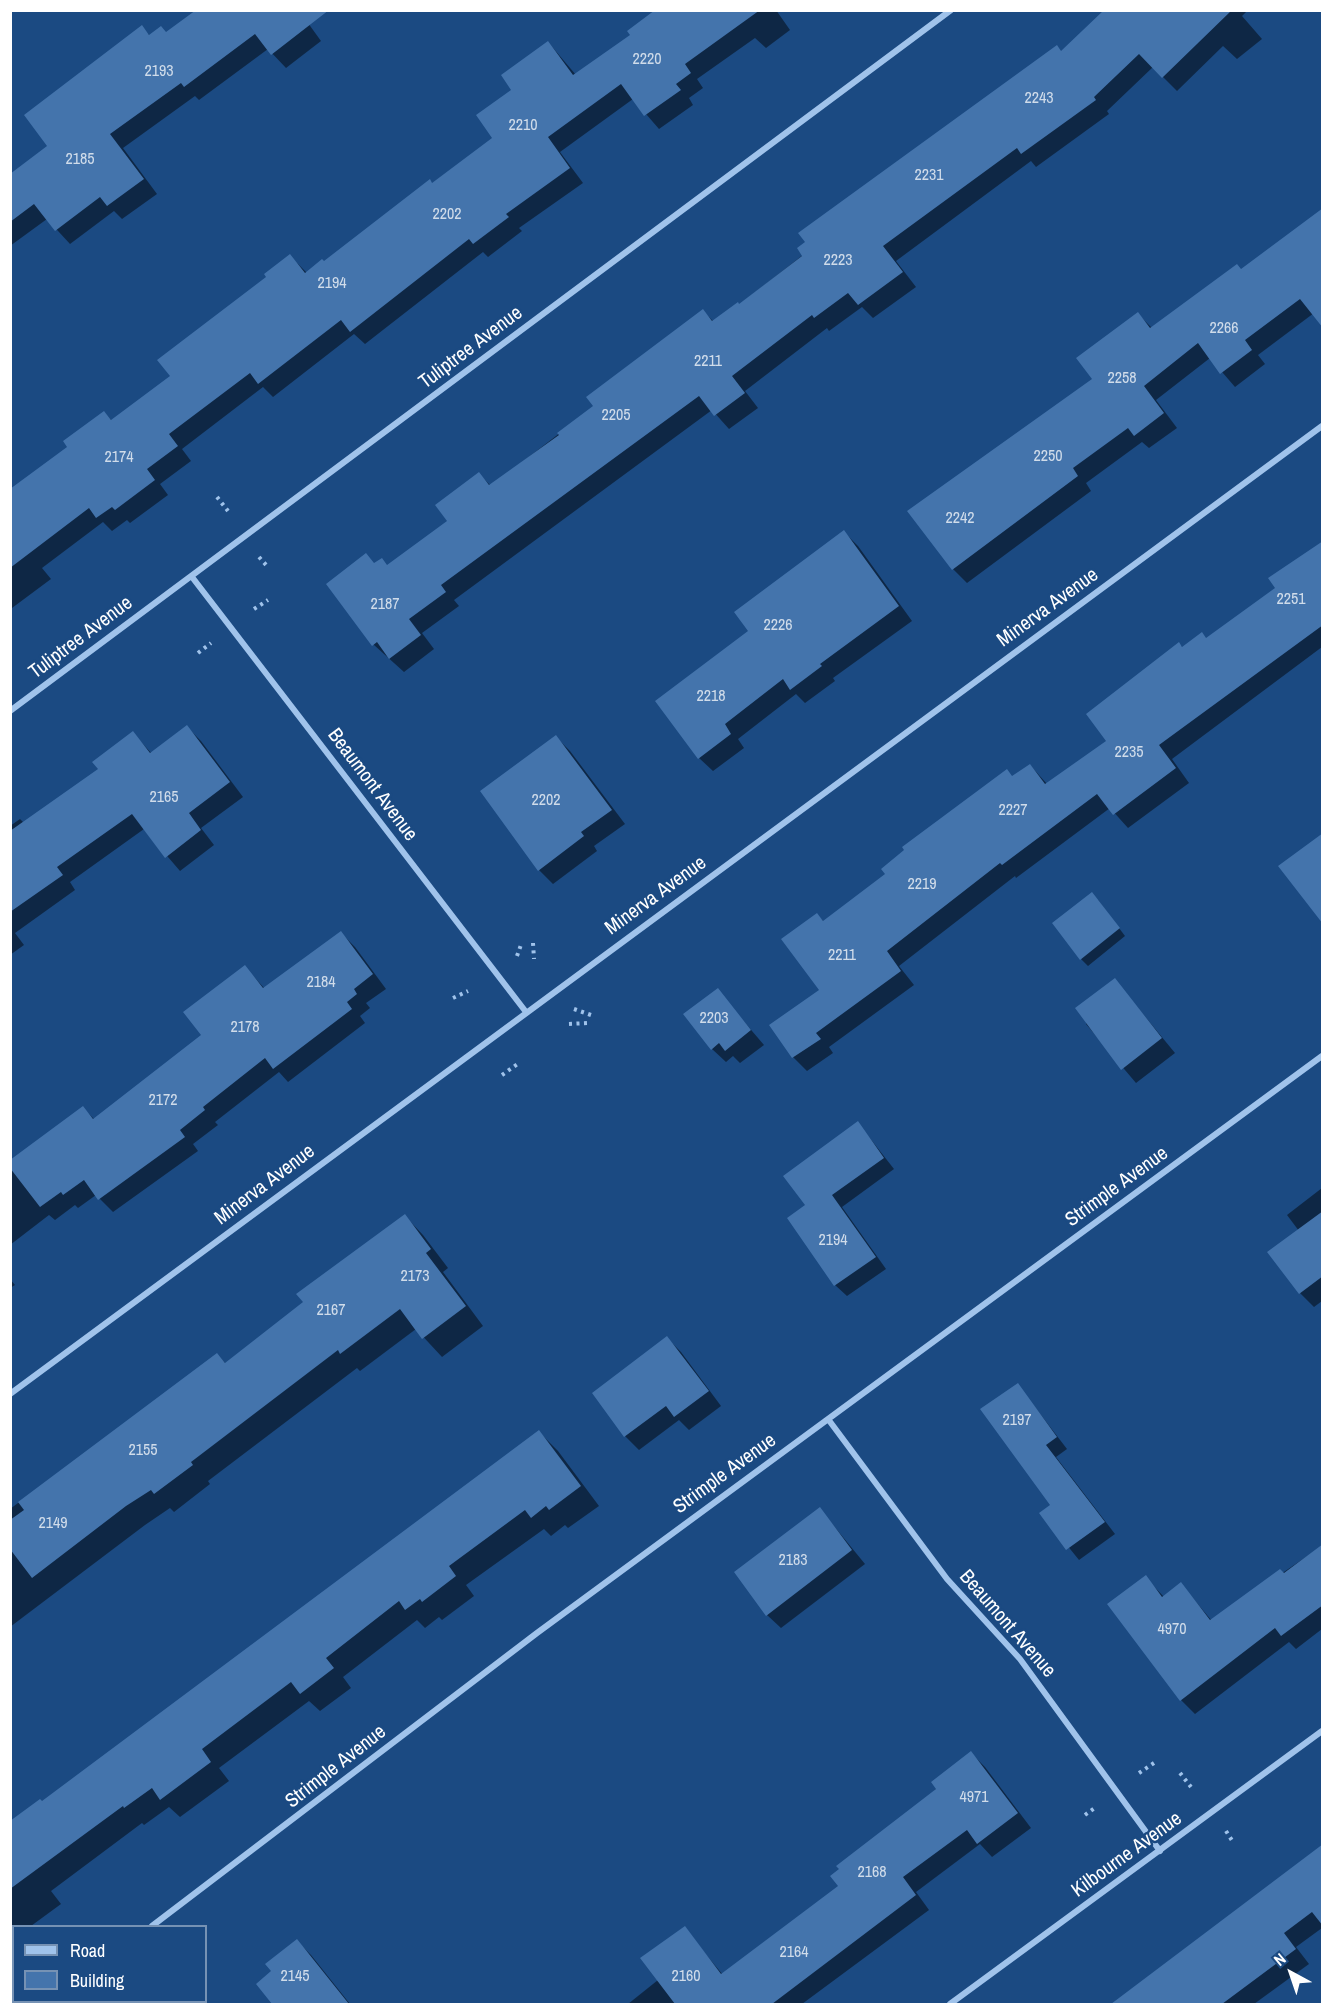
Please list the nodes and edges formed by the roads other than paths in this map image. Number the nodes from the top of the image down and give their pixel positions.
1 (951, 10) edge
2 (1323, 426) edge
3 (192, 577) junction
4 (10, 711) edge
5 (526, 1012) junction
6 (1323, 1056) edge
7 (10, 1394) edge
8 (828, 1419) junction
9 (1323, 1731) edge
10 (1160, 1851) junction
11 (153, 1925) edge
12 (950, 2004) edge

1 - 3 street, Tuliptree Avenue
2 - 5 street, Minerva Avenue
3 - 4 street, Tuliptree Avenue
3 - 5 street, Beaumont Avenue
5 - 7 street, Minerva Avenue
6 - 8 street, Strimple Avenue
8 - 10 street, Beaumont Avenue
8 - 11 street, Strimple Avenue
9 - 10 street, Kilbourne Avenue
10 - 12 street, Kilbourne Avenue

